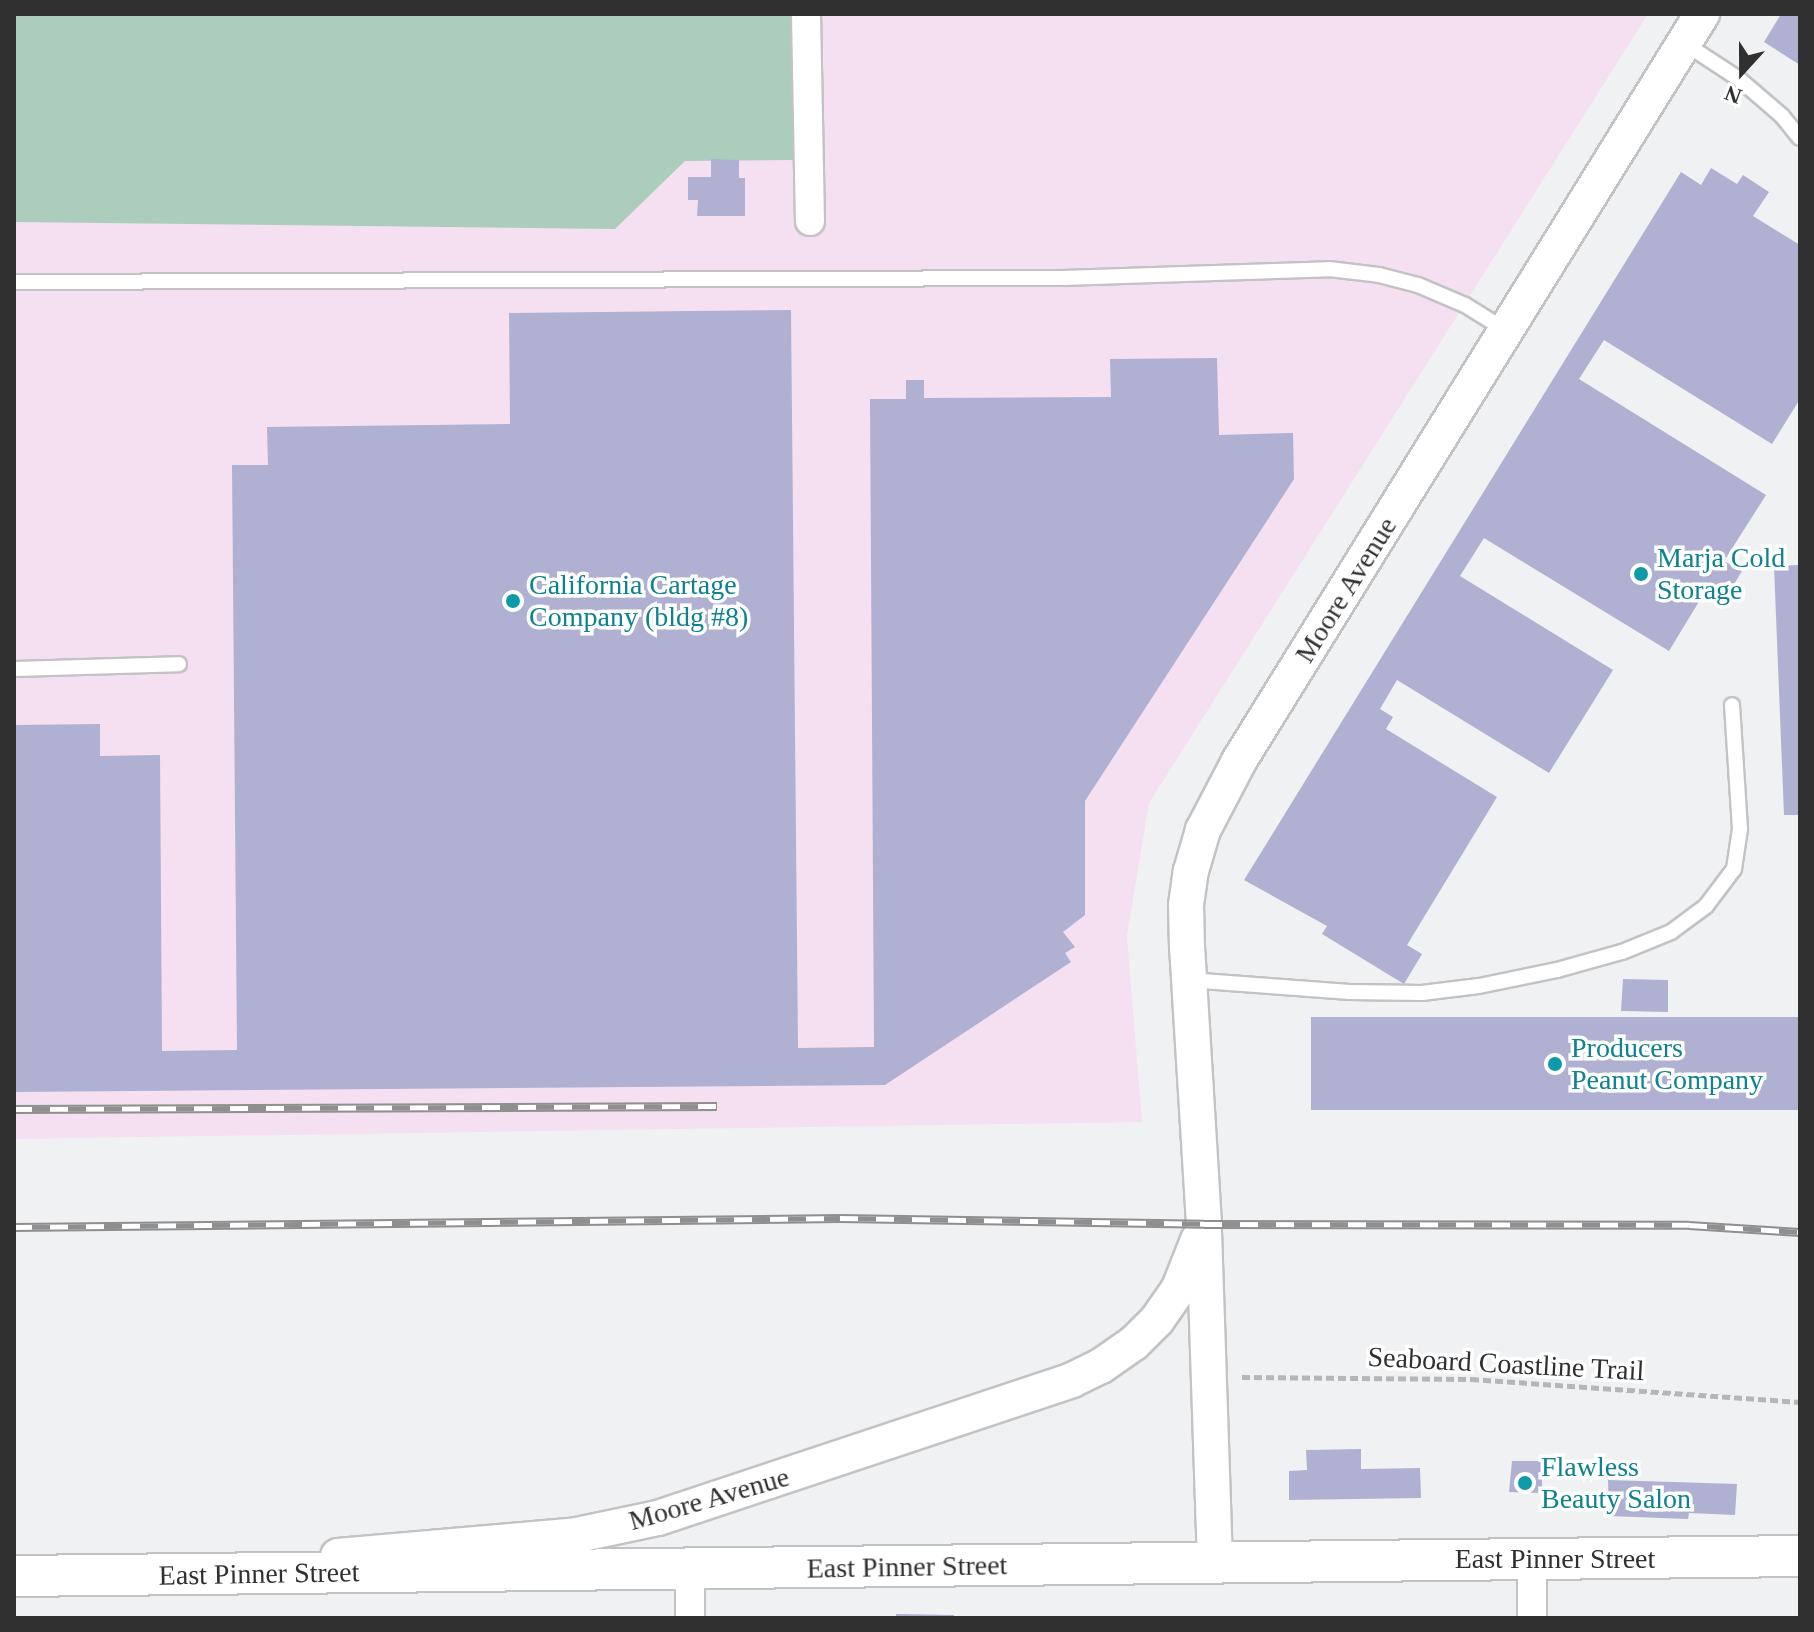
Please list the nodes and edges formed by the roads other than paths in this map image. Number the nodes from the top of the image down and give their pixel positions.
1 (806, 14) edge
2 (1693, 28) edge
3 (1800, 138) edge
4 (810, 221) dead end
5 (14, 282) edge
6 (1507, 331) junction
7 (179, 664) dead end
8 (14, 669) edge
9 (1732, 705) dead end
10 (1188, 980) junction
11 (1204, 1224) junction
12 (1800, 1556) edge
13 (1532, 1558) junction
14 (1215, 1563) junction
15 (690, 1569) junction
16 (120, 1575) junction
17 (14, 1576) edge
18 (690, 1618) edge
19 (1532, 1618) edge

1 - 4 street
2 - 3 lane
2 - 6 street, Moore Avenue
5 - 6 lane
6 - 10 street, Moore Avenue
7 - 8 lane
9 - 10 lane
10 - 11 street, Moore Avenue
11 - 14 street, Moore Avenue
11 - 16 street, Moore Avenue
12 - 13 main road, East Pinner Street
13 - 14 main road, East Pinner Street
13 - 19 street
14 - 15 main road, East Pinner Street
15 - 16 main road, East Pinner Street
15 - 18 street
16 - 17 main road, East Pinner Street

